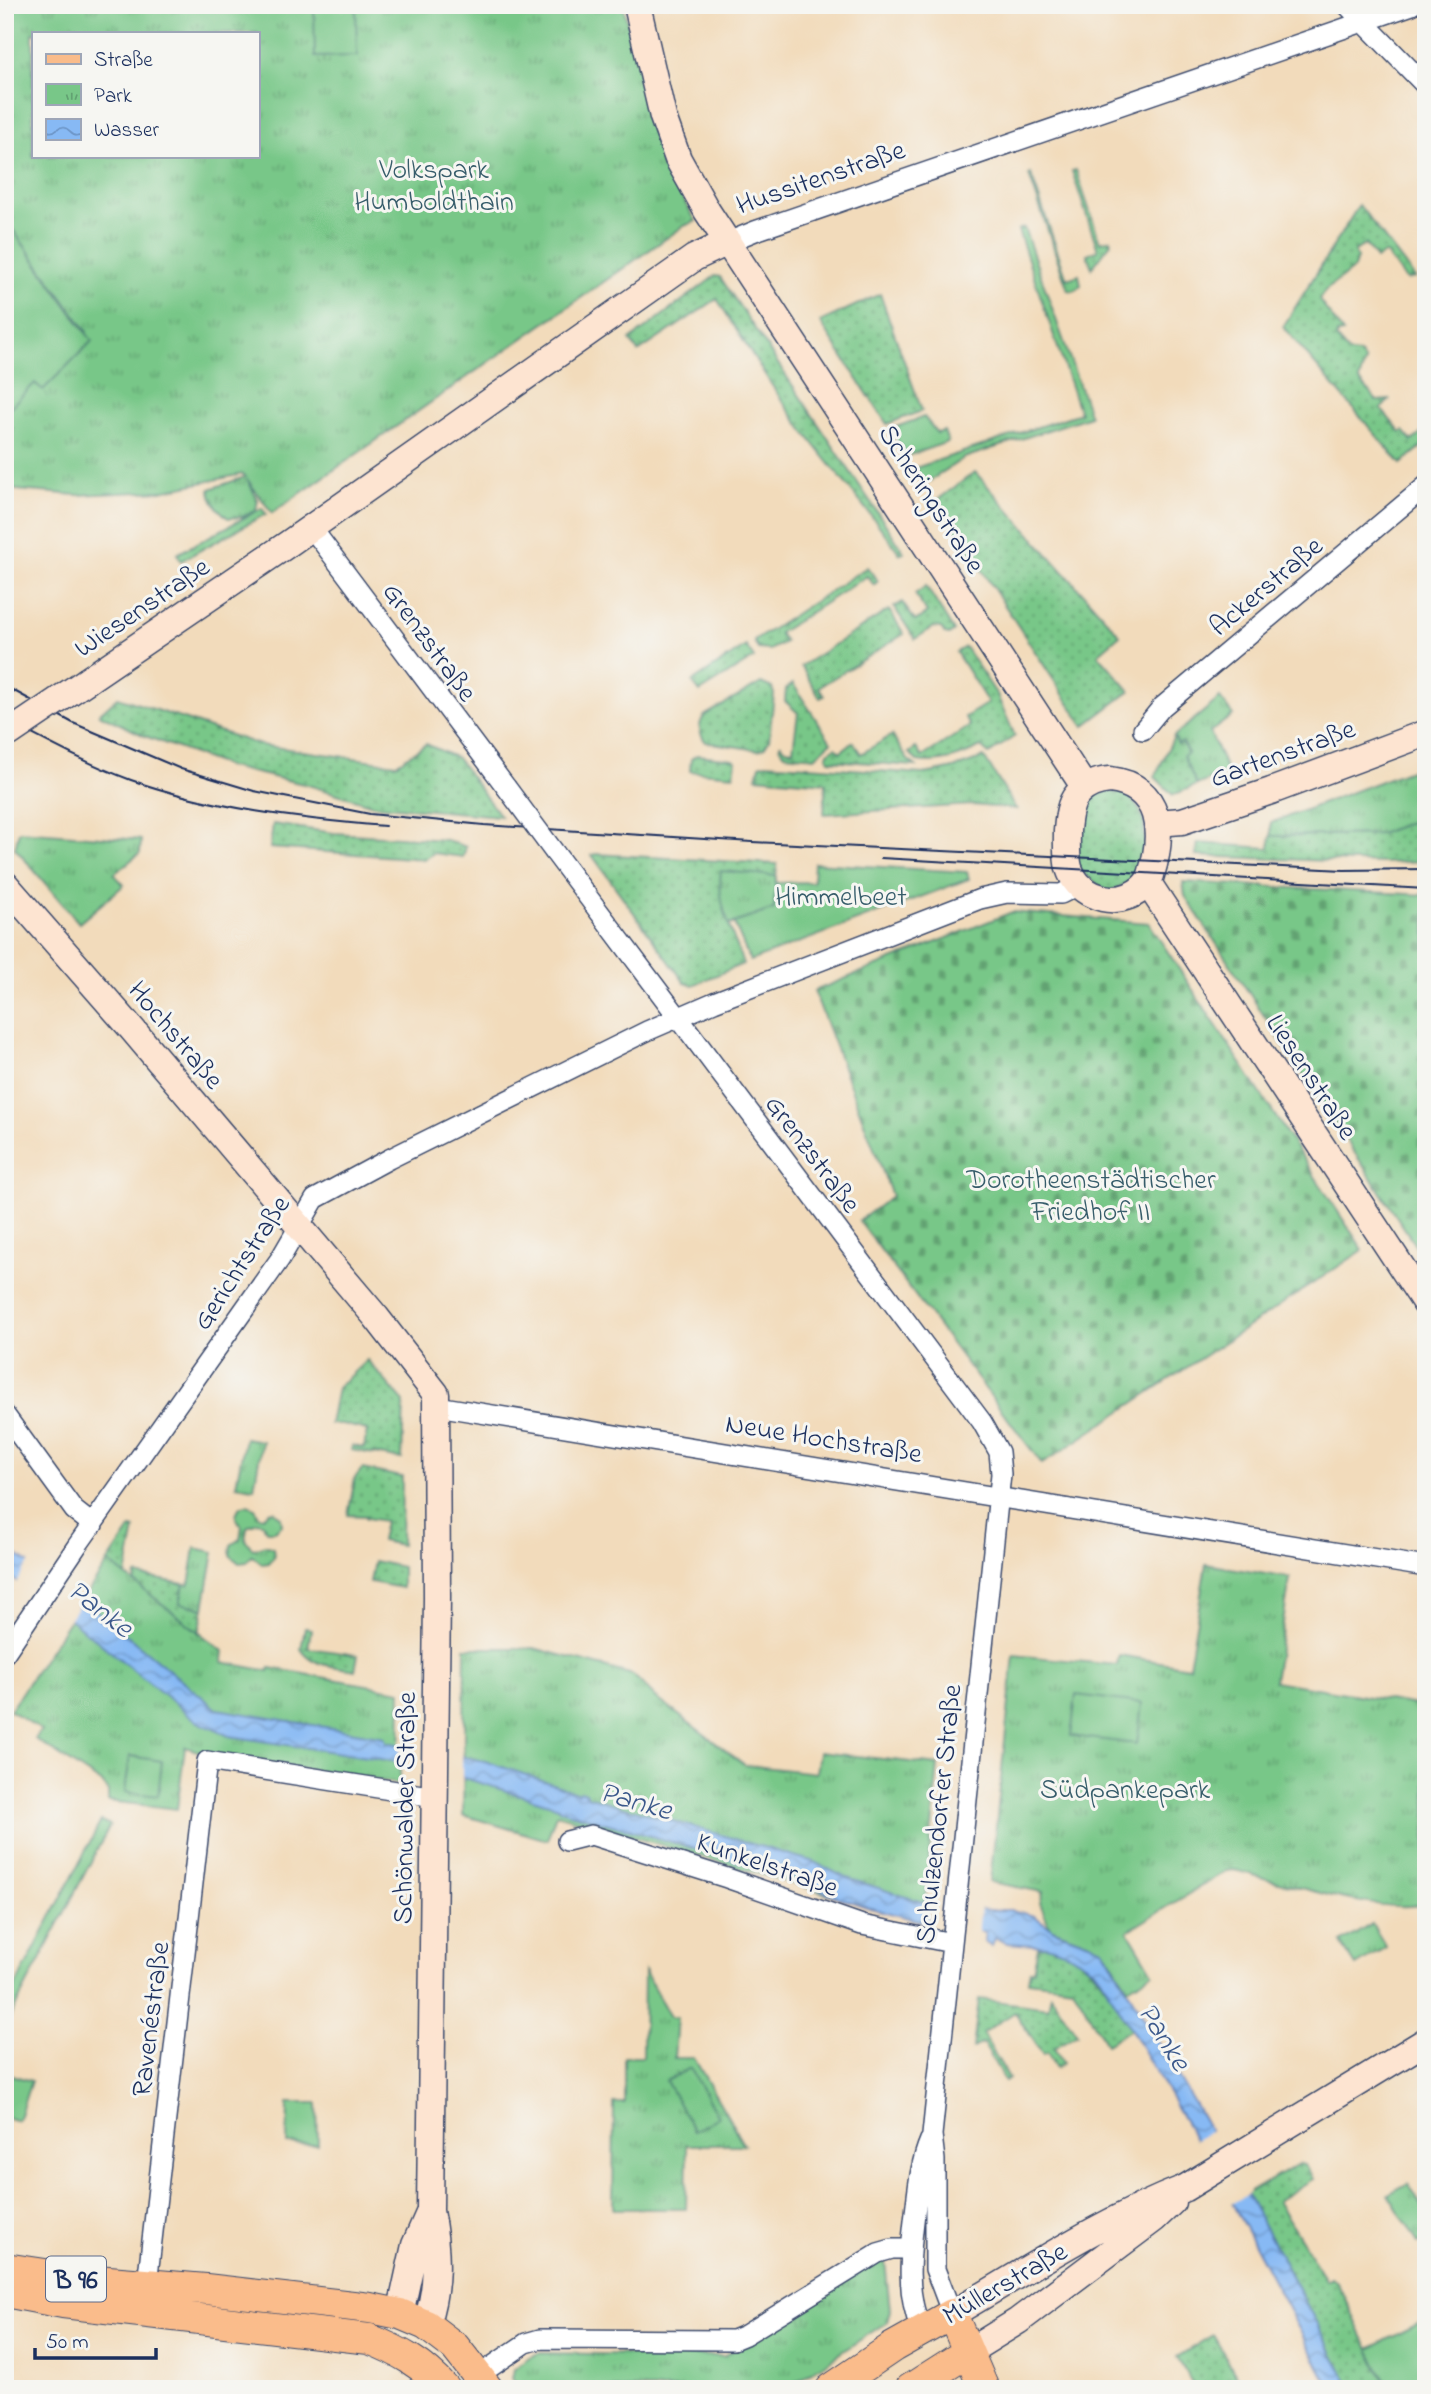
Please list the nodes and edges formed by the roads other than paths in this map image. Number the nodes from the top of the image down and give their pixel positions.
1 (637, 5) edge
2 (1347, 5) edge
3 (1412, 5) edge
4 (1363, 22) junction
5 (1426, 86) edge
6 (728, 242) junction
7 (1426, 486) edge
8 (311, 527) junction
9 (1143, 730) dead end
10 (1426, 733) edge
11 (7, 735) edge
12 (1085, 788) junction
13 (1157, 823) junction
14 (1148, 883) junction
15 (5, 884) edge
16 (1079, 885) junction
17 (677, 1018) junction
18 (299, 1226) junction
19 (1426, 1304) edge
20 (437, 1406) junction
21 (5, 1415) edge
22 (998, 1498) junction
23 (93, 1525) junction
24 (1426, 1567) edge
25 (5, 1653) edge
26 (435, 1786) junction
27 (567, 1841) dead end
28 (953, 1937) junction
29 (1426, 2041) edge
30 (932, 2136) junction
31 (1185, 2188) junction
32 (910, 2249) junction
33 (5, 2268) edge
34 (5, 2292) edge
35 (146, 2298) junction
36 (952, 2314) junction
37 (413, 2320) junction
38 (921, 2330) junction
39 (397, 2351) junction
40 (968, 2352) junction
41 (942, 2379) edge
42 (483, 2382) edge
43 (441, 2384) edge
44 (831, 2389) edge
45 (910, 2389) edge
46 (984, 2389) edge

1 - 6 street, Scheringstraße
2 - 4 street
3 - 4 street, Hussitenstraße
4 - 5 street
4 - 6 street, Hussitenstraße
6 - 8 street, Hussitenstraße
6 - 12 street, Scheringstraße
7 - 9 street, Ackerstraße
8 - 11 street, Wiesenstraße, bridge
8 - 17 street, Grenzstraße, bridge
10 - 13 street, Gartenstraße
12 - 13 street
12 - 16 street
13 - 14 street
14 - 16 street
14 - 19 street, Liesenstraße
15 - 18 street, Hochstraße
16 - 17 street
17 - 18 street, Gerichtstraße
17 - 22 street, Grenzstraße
18 - 20 street
18 - 23 street, Gerichtstraße
20 - 22 street, Neue Hochstraße
20 - 26 street, Schönwalder Straße
21 - 23 street
22 - 24 street, Neue Hochstraße
22 - 28 street, Schulzendorfer Straße
23 - 25 street, Gerichtstraße
26 - 35 street, Ravenéstraße
26 - 37 street, Schönwalder Straße
27 - 28 street, Kunkelstraße
28 - 30 street, Schulzendorfer Straße
29 - 31 street, Müllerstraße
30 - 32 street, Schulzendorfer Straße
30 - 36 street, Schulzendorfer Straße
31 - 36 street, Müllerstraße
31 - 40 street, Müllerstraße
32 - 38 street, Schulzendorfer Straße
32 - 42 street
33 - 35 main road, B 96
34 - 35 main road, B 96
35 - 37 main road, B 96
35 - 39 main road, B 96
36 - 38 main road, Müllerstraße
36 - 40 main road
37 - 39 main road
37 - 42 main road, B 96
38 - 41 main road
38 - 44 main road, Müllerstraße
39 - 43 main road, B 96
40 - 41 main road, Müllerstraße
40 - 46 main road
41 - 45 main road, Müllerstraße

